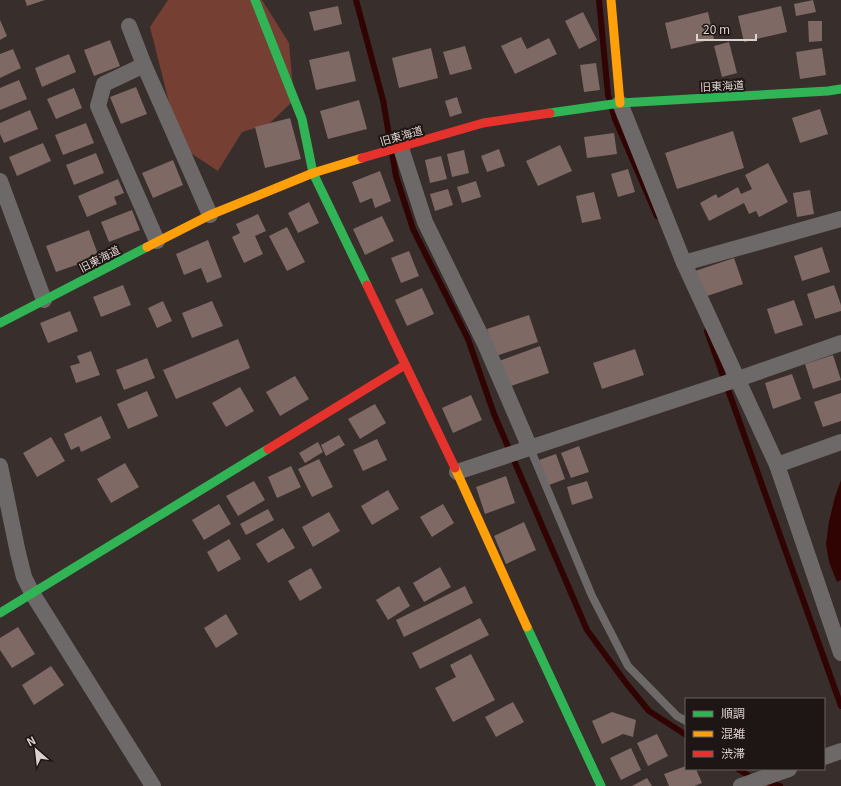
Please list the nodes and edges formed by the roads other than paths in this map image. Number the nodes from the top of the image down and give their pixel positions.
1 (255, 0) edge
2 (611, 0) edge
3 (128, 26) dead end
4 (144, 65) junction
5 (841, 89) edge
6 (620, 103) junction
7 (401, 148) junction
8 (313, 174) junction
9 (0, 181) edge
10 (4, 204) edge
11 (210, 215) junction
12 (841, 219) edge
13 (158, 241) junction
14 (684, 263) junction
15 (44, 300) junction
16 (0, 323) edge
17 (841, 343) edge
18 (405, 365) junction
19 (738, 379) junction
20 (841, 442) edge
21 (530, 448) junction
22 (777, 465) junction
23 (0, 466) edge
24 (457, 472) junction
25 (32, 593) junction
26 (0, 613) edge
27 (841, 653) edge
28 (685, 720) edge
29 (841, 751) edge
30 (825, 757) edge
31 (785, 770) edge
32 (152, 786) edge
33 (601, 786) edge
34 (741, 786) edge

1 - 8 street
2 - 6 street
3 - 4 street
4 - 11 street
4 - 13 street
5 - 6 street, 旧東海道
6 - 7 street, 旧東海道
6 - 14 street
7 - 8 street, 旧東海道
7 - 21 street
8 - 11 street, 旧東海道
8 - 18 street
9 - 10 street
10 - 15 street
11 - 13 street, 旧東海道
12 - 14 street
13 - 15 street, 旧東海道
14 - 19 street
15 - 16 street, 旧東海道
17 - 19 street
18 - 24 street
18 - 25 street
19 - 21 street
19 - 22 street
20 - 22 street
21 - 24 street
21 - 28 lane
22 - 27 street
23 - 25 street
24 - 33 street
25 - 26 street
25 - 32 street
29 - 30 street
31 - 34 street

